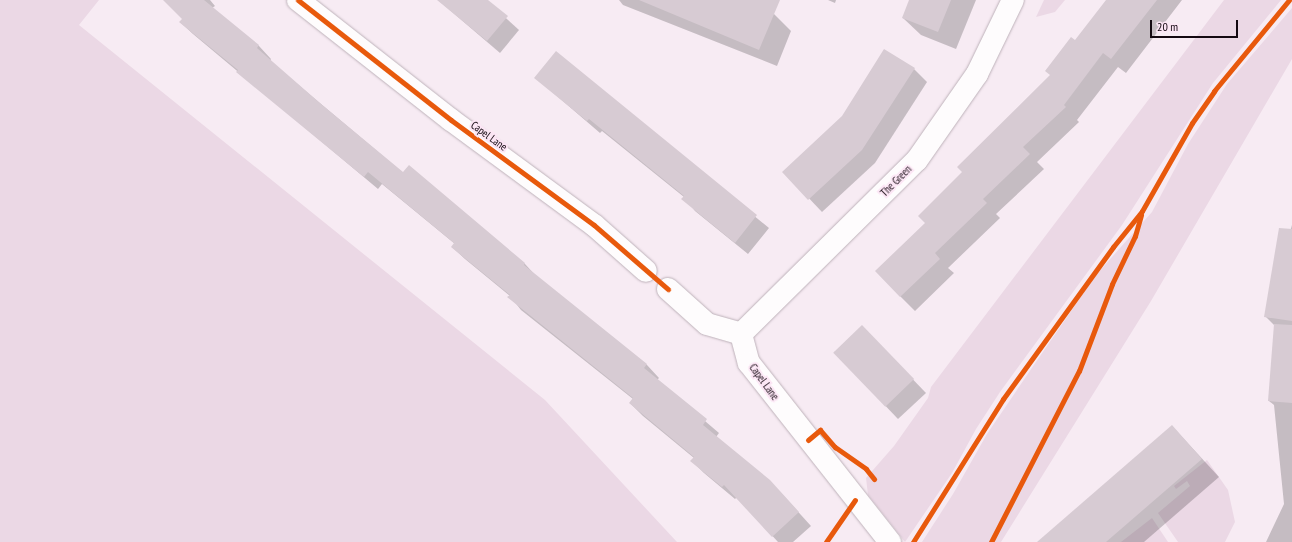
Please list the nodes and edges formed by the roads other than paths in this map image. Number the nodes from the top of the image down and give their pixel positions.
1 (298, 0) edge
2 (1013, 0) edge
3 (646, 271) dead end
4 (668, 289) dead end
5 (741, 334) junction
6 (890, 542) edge

1 - 3 street, Capel Lane
2 - 5 street, The Green
4 - 5 street
5 - 6 street, Capel Lane

